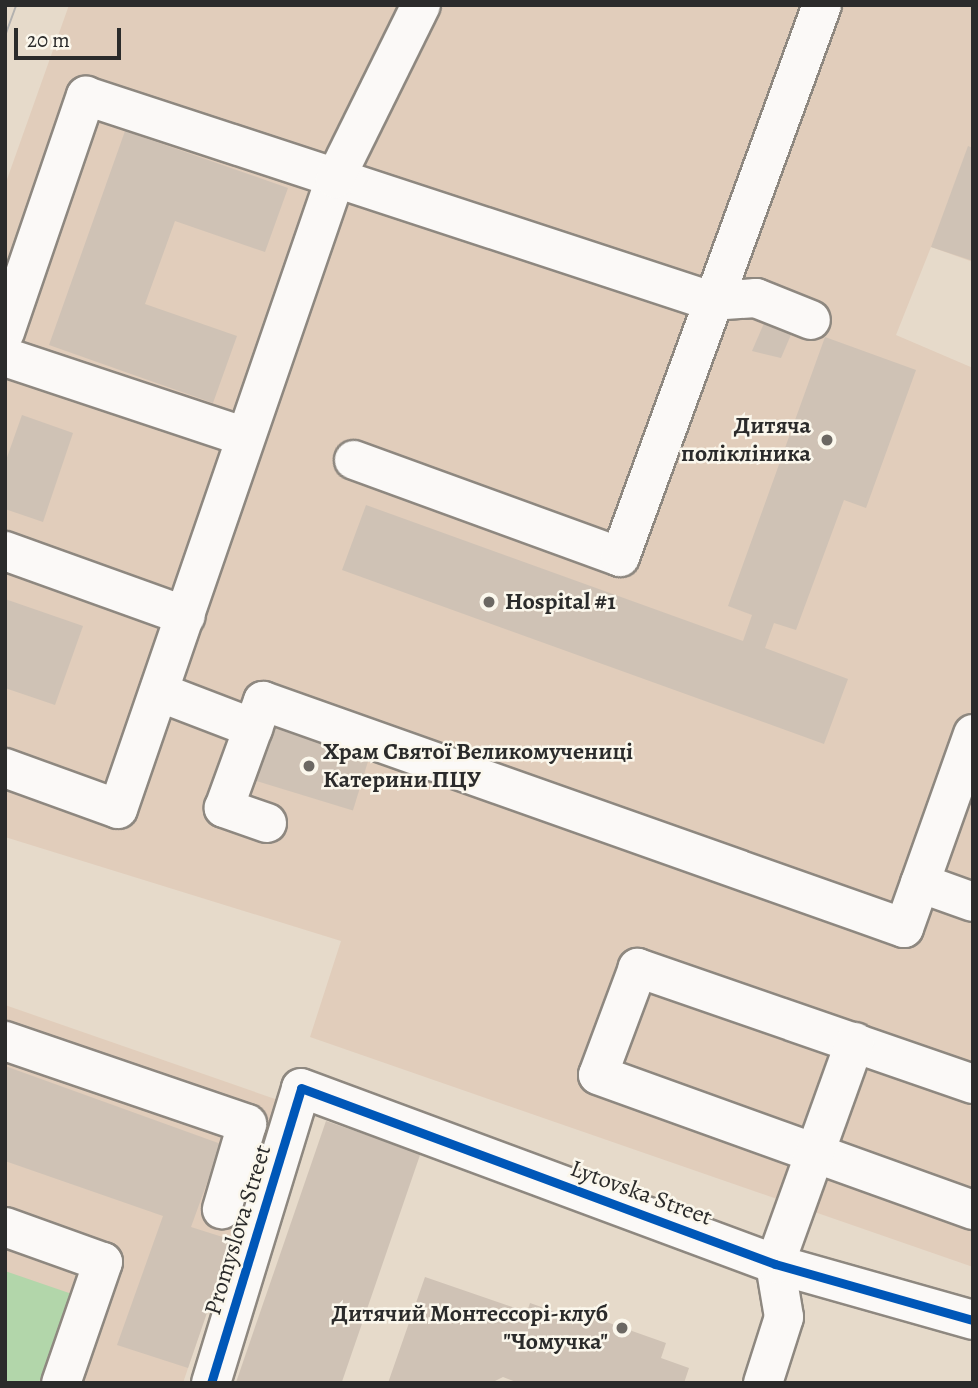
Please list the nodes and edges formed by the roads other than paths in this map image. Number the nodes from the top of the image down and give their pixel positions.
1 (421, 5) edge
2 (822, 5) edge
3 (335, 179) junction
4 (711, 300) junction
5 (811, 320) dead end
6 (5, 332) edge
7 (5, 357) edge
8 (245, 437) junction
9 (355, 460) dead end
10 (5, 551) edge
11 (186, 615) junction
12 (159, 692) junction
13 (253, 728) junction
14 (973, 734) edge
15 (5, 768) edge
16 (267, 823) dead end
17 (920, 883) junction
18 (973, 902) edge
19 (5, 1041) edge
20 (855, 1042) junction
21 (973, 1084) edge
22 (301, 1088) joint
23 (815, 1154) junction
24 (222, 1209) dead end
25 (973, 1210) edge
26 (5, 1227) edge
27 (775, 1264) junction
28 (973, 1320) edge
29 (61, 1383) edge
30 (211, 1383) edge
31 (763, 1383) edge

1 - 3 street
2 - 4 street
3 - 4 street
3 - 6 street
3 - 8 street
4 - 5 street
4 - 9 street
7 - 8 street
8 - 11 street
10 - 11 street
11 - 12 street
12 - 13 street
12 - 15 street
13 - 16 street
13 - 17 street
14 - 17 street
17 - 18 street
19 - 24 street
20 - 21 street
20 - 23 street
20 - 23 street
22 - 27 street, Lytovska Street
22 - 30 street, Promyslova Street
23 - 25 street
23 - 27 street
26 - 29 street
27 - 28 street, Lytovska Street
27 - 31 street

